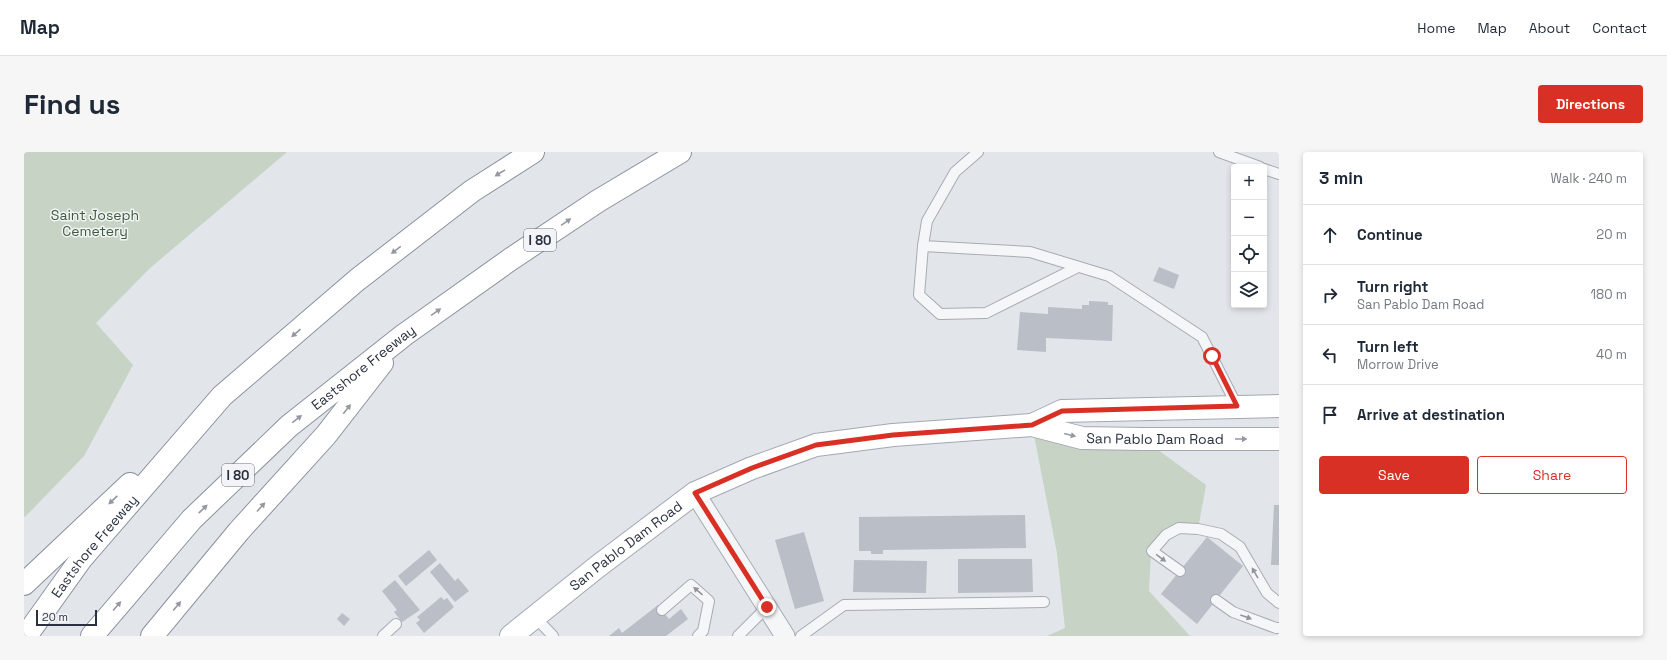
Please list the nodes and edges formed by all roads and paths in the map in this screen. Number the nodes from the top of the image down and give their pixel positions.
1 (533, 152) edge
2 (680, 152) edge
3 (978, 152) edge
4 (1220, 152) edge
5 (1252, 164) edge
6 (1267, 170) edge
7 (1279, 174) edge
8 (923, 246) junction
9 (1078, 267) junction
10 (404, 335) junction
11 (222, 396) junction
12 (1237, 406) junction
13 (1279, 406) edge
14 (1032, 425) junction
15 (1279, 438) edge
16 (695, 493) junction
17 (1180, 571) dead end
18 (24, 584) edge
19 (1216, 600) dead end
20 (1044, 602) dead end
21 (1279, 603) edge
22 (767, 607) junction
23 (662, 610) dead end
24 (534, 617) junction
25 (396, 624) dead end
26 (1279, 628) edge
27 (26, 636) edge
28 (92, 636) edge
29 (152, 636) edge
30 (382, 636) edge
31 (511, 636) edge
32 (553, 636) edge
33 (698, 636) edge
34 (738, 636) edge
35 (785, 636) edge
36 (801, 636) edge

1 -> 11 main road, Eastshore Freeway
10 -> 2 main road, Eastshore Freeway / I 80
3 - 8 lane
4 - 5 lane
6 - 7 lane
8 - 9 lane
8 - 9 lane
9 - 12 lane
28 -> 10 main road, Eastshore Freeway / I 80
29 -> 10 main road
11 -> 18 main road
11 - 27 main road, Eastshore Freeway
12 - 13 main road, San Pablo Dam Road
12 - 14 main road, San Pablo Dam Road
14 -> 15 main road, San Pablo Dam Road
14 - 16 main road, San Pablo Dam Road
16 - 22 street
16 - 24 main road, San Pablo Dam Road
21 -> 17 lane
19 -> 26 lane
20 - 36 lane
22 - 34 lane
22 - 35 street
33 -> 23 lane
24 - 31 main road, San Pablo Dam Road
24 - 32 lane
25 - 30 lane

